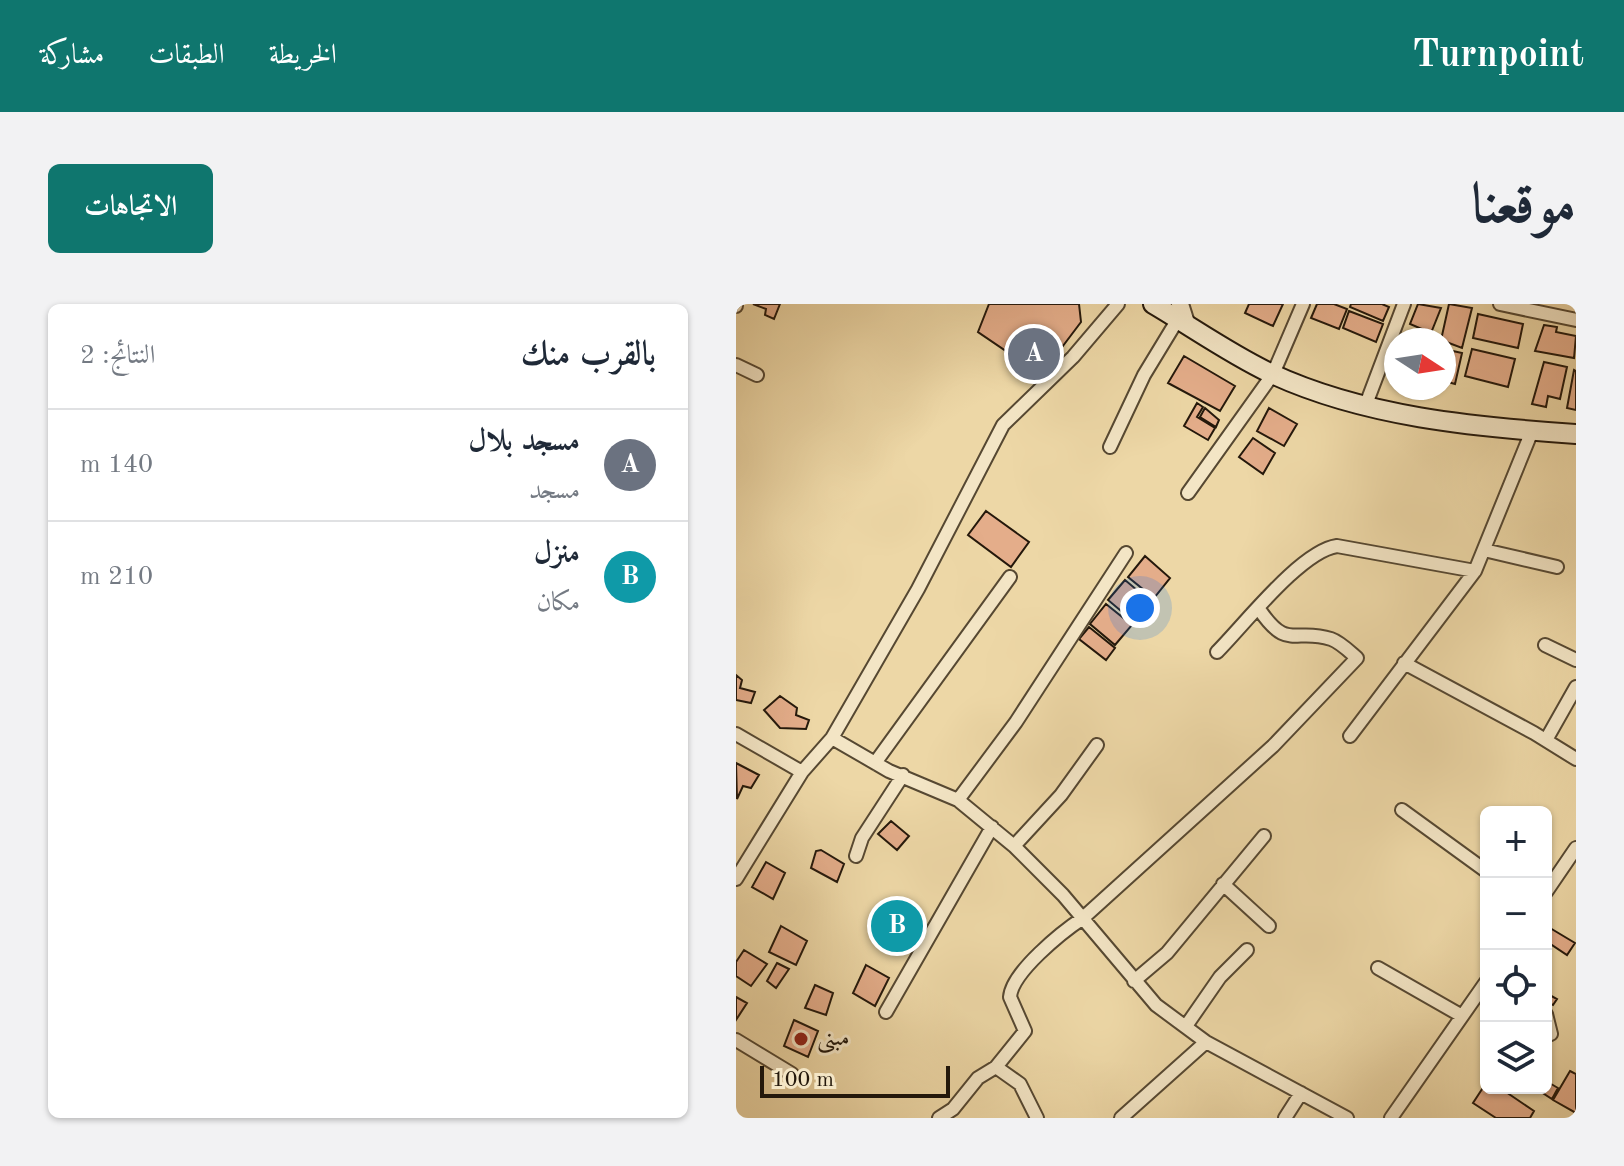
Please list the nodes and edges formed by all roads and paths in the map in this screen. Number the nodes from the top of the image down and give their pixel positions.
1 (1118, 304) edge
2 (1153, 304) edge
3 (1303, 304) edge
4 (1404, 304) edge
5 (1500, 304) edge
6 (1181, 315) edge
7 (1576, 320) edge
8 (736, 365) edge
9 (1273, 374) junction
10 (757, 375) dead end
11 (1365, 407) junction
12 (1532, 431) junction
13 (1576, 434) edge
14 (1110, 447) dead end
15 (1188, 493) dead end
16 (1484, 550) junction
17 (1126, 553) dead end
18 (1557, 567) dead end
19 (1475, 571) junction
20 (1010, 577) dead end
21 (1259, 609) junction
22 (1545, 645) dead end
23 (1217, 652) dead end
24 (1576, 660) edge
25 (1404, 663) junction
26 (1576, 687) edge
27 (736, 734) edge
28 (1350, 736) dead end
29 (832, 738) junction
30 (1546, 740) junction
31 (1097, 745) dead end
32 (1576, 759) edge
33 (875, 763) junction
34 (802, 772) junction
35 (903, 775) junction
36 (958, 800) junction
37 (1402, 810) dead end
38 (992, 827) junction
39 (1264, 836) dead end
40 (1014, 846) junction
41 (1576, 848) edge
42 (856, 856) dead end
43 (1480, 867) edge
44 (736, 879) edge
45 (1552, 883) edge
46 (1223, 884) junction
47 (1083, 918) junction
48 (1269, 926) dead end
49 (1247, 950) dead end
50 (1378, 968) dead end
51 (1134, 981) junction
52 (1480, 990) edge
53 (886, 1012) dead end
54 (1462, 1016) junction
55 (1186, 1026) junction
56 (736, 1040) edge
57 (1206, 1042) junction
58 (996, 1067) junction
59 (792, 1074) dead end
60 (1301, 1093) junction
61 (924, 1118) edge
62 (931, 1118) edge
63 (939, 1118) edge
64 (1037, 1118) edge
65 (1121, 1118) edge
66 (1285, 1118) edge
67 (1347, 1118) edge
68 (1391, 1118) edge

1 - 29 street
2 - 6 main road
3 - 9 street
4 - 11 street
5 - 7 street
6 - 9 main road
6 - 14 street
8 - 10 street
9 - 11 main road
9 - 15 street
11 - 12 main road
12 - 13 main road
12 - 16 street
16 - 18 street
16 - 19 street
17 - 36 street
19 - 21 street
19 - 25 street
20 - 33 street
21 - 23 street
21 - 47 street
22 - 24 street
25 - 28 street
25 - 30 street
26 - 30 street
27 - 34 street
29 - 33 street
29 - 34 street
30 - 32 street
31 - 40 street
33 - 35 street
34 - 44 street
35 - 36 street
35 - 42 street
36 - 38 street
37 - 43 street
38 - 40 street
38 - 53 street
39 - 46 street
40 - 47 street
41 - 45 street
46 - 48 street
46 - 51 street
47 - 51 street
47 - 58 street
49 - 55 street
50 - 54 street
51 - 55 street
52 - 54 street
54 - 68 street
55 - 57 street
56 - 59 street
57 - 60 street
57 - 65 street
58 - 63 street
58 - 64 street
60 - 66 street
60 - 67 street
61 - 62 street

